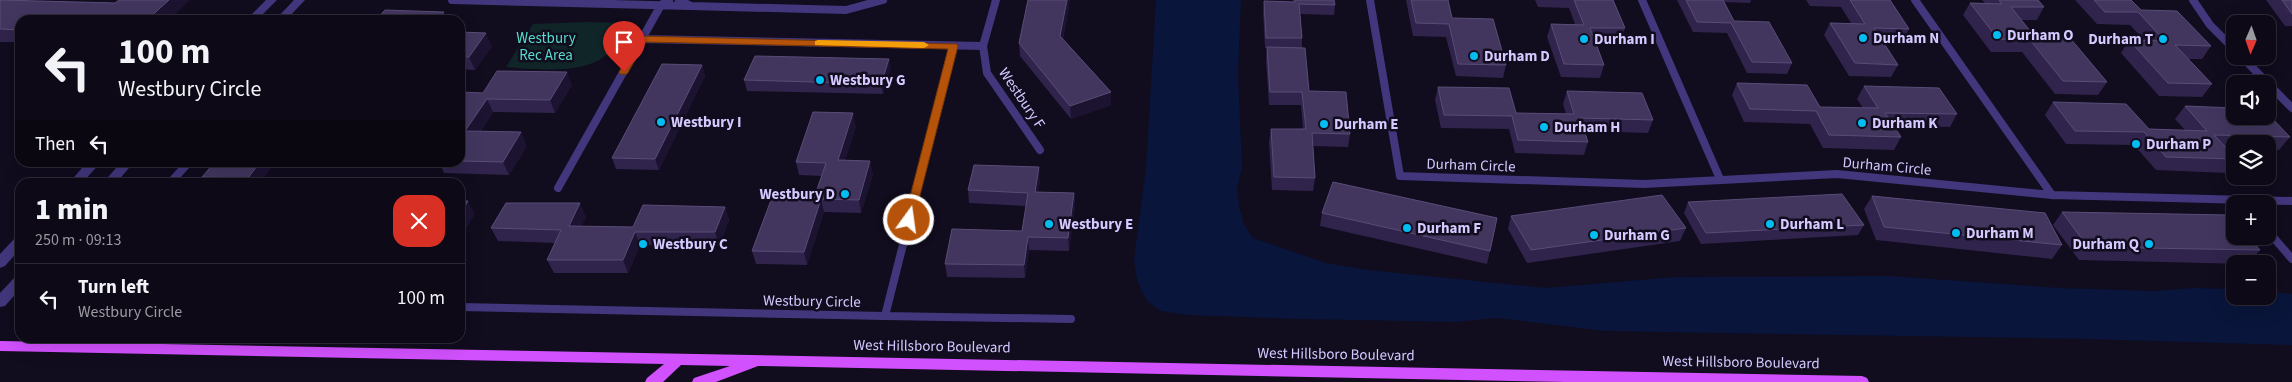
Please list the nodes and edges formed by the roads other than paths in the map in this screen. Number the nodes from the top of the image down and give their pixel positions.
1 (272, 0) edge
2 (300, 0) edge
3 (452, 0) edge
4 (669, 0) edge
5 (679, 0) edge
6 (883, 0) edge
7 (996, 0) edge
8 (1370, 0) edge
9 (1642, 0) edge
10 (1915, 0) edge
11 (2193, 0) edge
12 (661, 5) junction
13 (691, 6) junction
14 (256, 15) edge
15 (285, 15) edge
16 (642, 38) junction
17 (2226, 41) edge
18 (953, 46) junction
19 (983, 46) junction
20 (2250, 65) edge
21 (2292, 108) edge
22 (1040, 150) dead end
23 (90, 167) edge
24 (124, 167) edge
25 (184, 167) edge
26 (80, 178) edge
27 (114, 178) edge
28 (175, 178) edge
29 (1720, 179) junction
30 (558, 188) dead end
31 (2052, 195) junction
32 (2226, 201) edge
33 (2276, 201) edge
34 (2292, 201) edge
35 (2276, 240) edge
36 (15, 246) edge
37 (2292, 259) edge
38 (0, 263) edge
39 (15, 286) edge
40 (0, 302) edge
41 (465, 308) edge
42 (885, 316) junction
43 (1071, 319) dead end
44 (0, 346) edge
45 (678, 358) junction
46 (764, 360) junction
47 (1658, 380) edge
48 (1698, 380) edge
49 (652, 382) edge
50 (699, 382) edge
51 (1862, 382) edge

1 - 14 street
2 - 15 street
3 - 12 lane
4 - 12 lane
5 - 13 lane
6 - 13 lane
7 - 19 lane, Westbury F
8 - 29 lane, Durham Circle
9 - 29 lane
10 - 31 lane
11 - 17 lane
12 - 13 lane
12 - 16 lane
16 - 18 lane
16 - 30 lane
18 - 19 lane
18 - 42 lane
19 - 22 lane, Westbury F
20 - 21 lane
23 - 26 street
24 - 27 street
25 - 28 lane
29 - 31 lane, Durham Circle
31 - 32 lane, Durham Circle
33 - 34 lane, Durham Circle
35 - 37 lane
36 - 38 street
39 - 40 street
41 - 42 lane, Westbury Circle
42 - 43 lane, Westbury Circle
44 - 45 main road, West Hillsboro Boulevard
45 - 46 main road, West Hillsboro Boulevard
45 - 49 main road
46 - 47 main road, West Hillsboro Boulevard
46 - 50 main road
47 - 48 main road, West Hillsboro Boulevard
48 - 51 main road, West Hillsboro Boulevard

